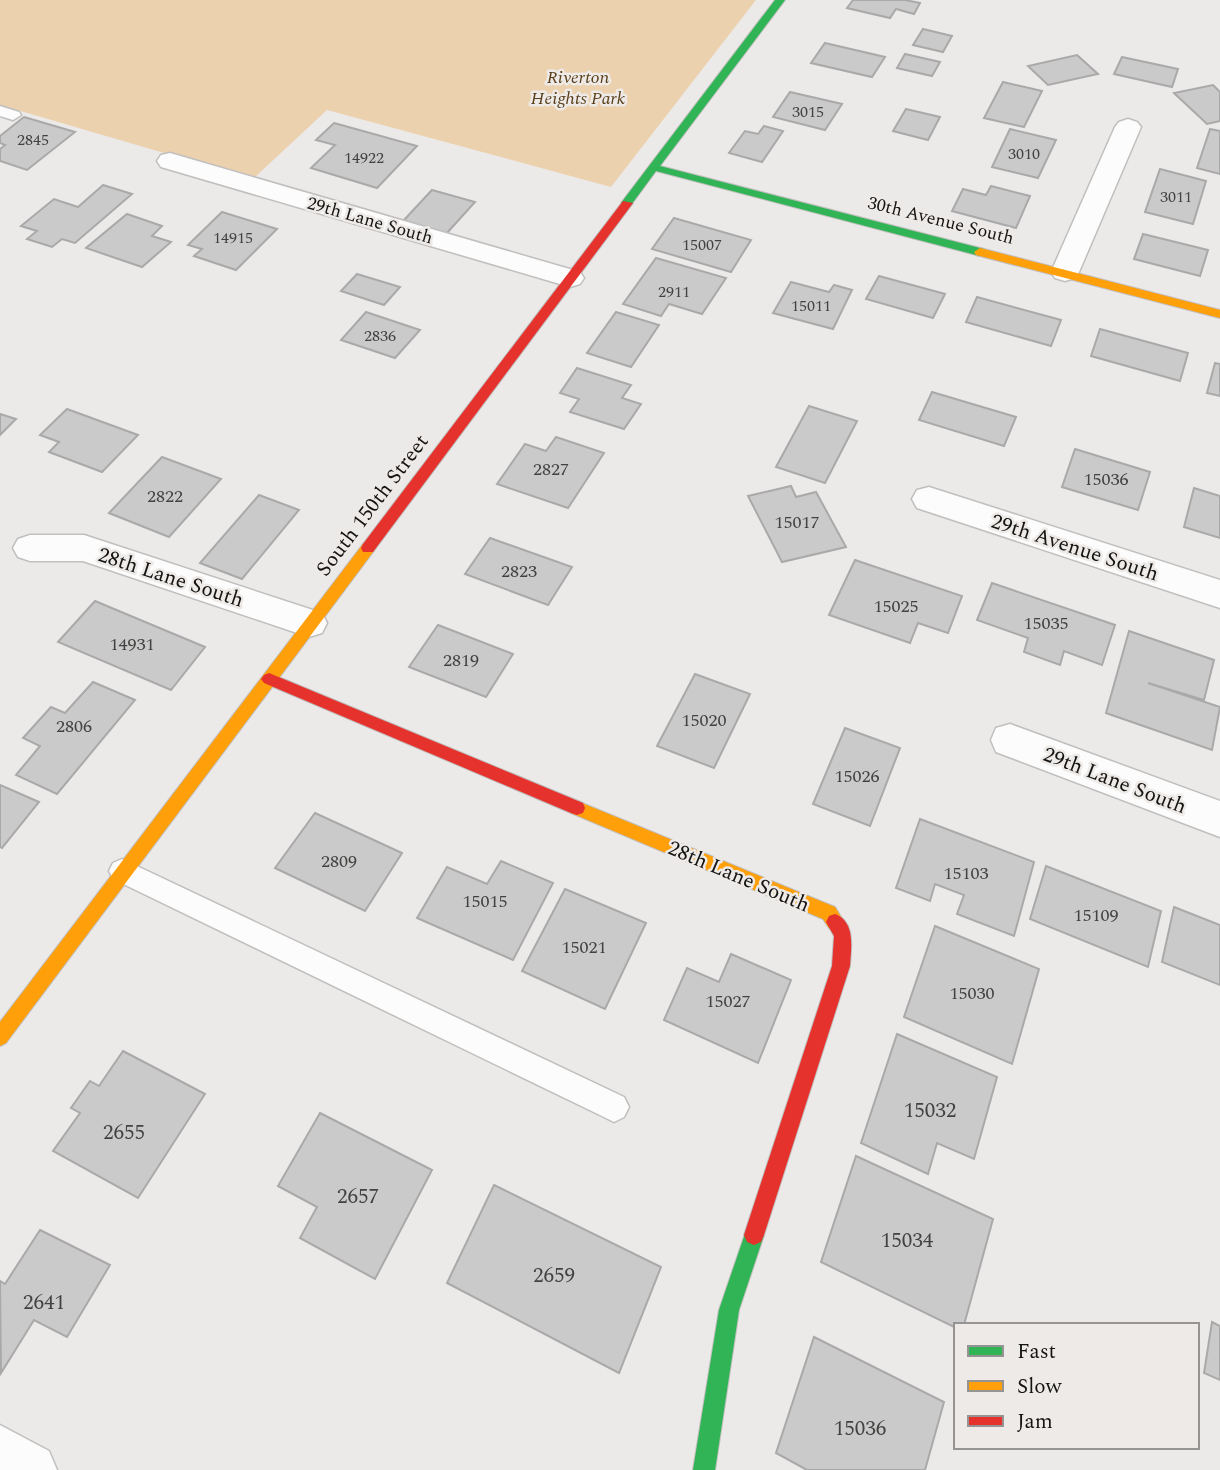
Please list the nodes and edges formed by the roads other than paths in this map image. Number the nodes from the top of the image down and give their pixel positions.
1 (779, 0) edge
2 (1128, 127) dead end
3 (170, 161) dead end
4 (652, 167) junction
5 (1065, 272) junction
6 (570, 278) junction
7 (1220, 314) edge
8 (929, 499) dead end
9 (30, 548) dead end
10 (1220, 594) edge
11 (309, 623) junction
12 (269, 679) junction
13 (1010, 740) dead end
14 (1220, 820) edge
15 (122, 871) junction
16 (0, 1037) edge
17 (614, 1107) dead end
18 (0, 1452) edge
19 (30, 1470) edge
20 (704, 1470) edge

1 - 4 street, South 150th Street
2 - 5 street
3 - 6 street, 29th Lane South
4 - 5 street, 30th Avenue South
4 - 6 street, South 150th Street
5 - 7 street, 30th Avenue South
6 - 11 street, South 150th Street
8 - 10 street, 29th Avenue South
9 - 11 street, 28th Lane South
11 - 12 street, South 150th Street
12 - 15 street, South 150th Street
12 - 20 street, 28th Lane South
13 - 14 street, 29th Lane South
15 - 16 street, South 150th Street
15 - 17 lane
18 - 19 street

